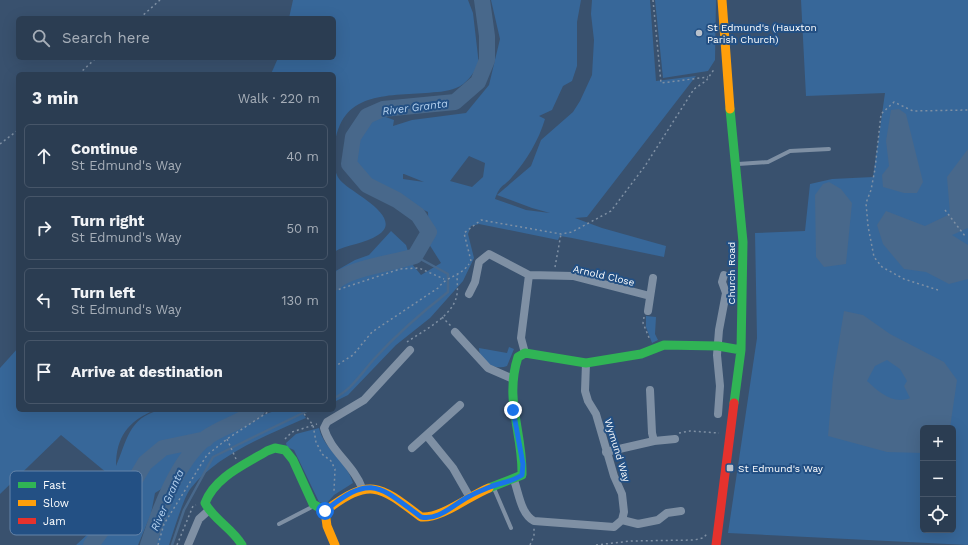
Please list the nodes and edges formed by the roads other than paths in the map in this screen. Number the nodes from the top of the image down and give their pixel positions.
1 (722, 0) edge
2 (829, 149) dead end
3 (736, 165) junction
4 (724, 274) dead end
5 (529, 275) junction
6 (653, 278) dead end
7 (469, 294) dead end
8 (650, 296) junction
9 (648, 311) road end
10 (455, 332) road end
11 (718, 346) junction
12 (410, 350) dead end
13 (741, 350) junction
14 (525, 353) junction
15 (586, 363) junction
16 (511, 378) junction
17 (650, 390) dead end
18 (460, 406) dead end
19 (718, 414) dead end
20 (427, 436) junction
21 (675, 439) road end
22 (654, 441) junction
23 (412, 448) dead end
24 (606, 452) junction
25 (514, 480) junction
26 (492, 486) junction
27 (362, 488) junction
28 (469, 496) junction
29 (313, 504) junction
30 (208, 511) junction
31 (325, 511) junction
32 (681, 511) dead end
33 (622, 520) junction
34 (279, 524) dead end
35 (511, 528) dead end
36 (188, 545) edge
37 (242, 545) edge
38 (335, 545) edge
39 (716, 545) edge

1 - 3 street, Church Road
2 - 3 lane
3 - 13 street, Church Road
4 - 11 street
5 - 7 street, Arnold Close
5 - 8 street, Arnold Close
5 - 14 street
6 - 8 street
8 - 9 street
10 - 16 street
11 - 13 street
11 - 15 street
11 - 19 street
12 - 27 street
13 - 39 street, Church Road
14 - 15 street
14 - 16 street
15 - 24 street, Wymund Way
16 - 25 street
17 - 22 street
18 - 20 street
20 - 23 street
20 - 28 street
21 - 22 street
22 - 24 street
24 - 33 street, Wymund Way
25 - 26 street
25 - 33 street
26 - 28 street
26 - 35 lane
27 - 28 street
27 - 31 street
29 - 30 street
29 - 31 street
29 - 34 lane
30 - 36 street
30 - 37 street
31 - 38 street
32 - 33 street

